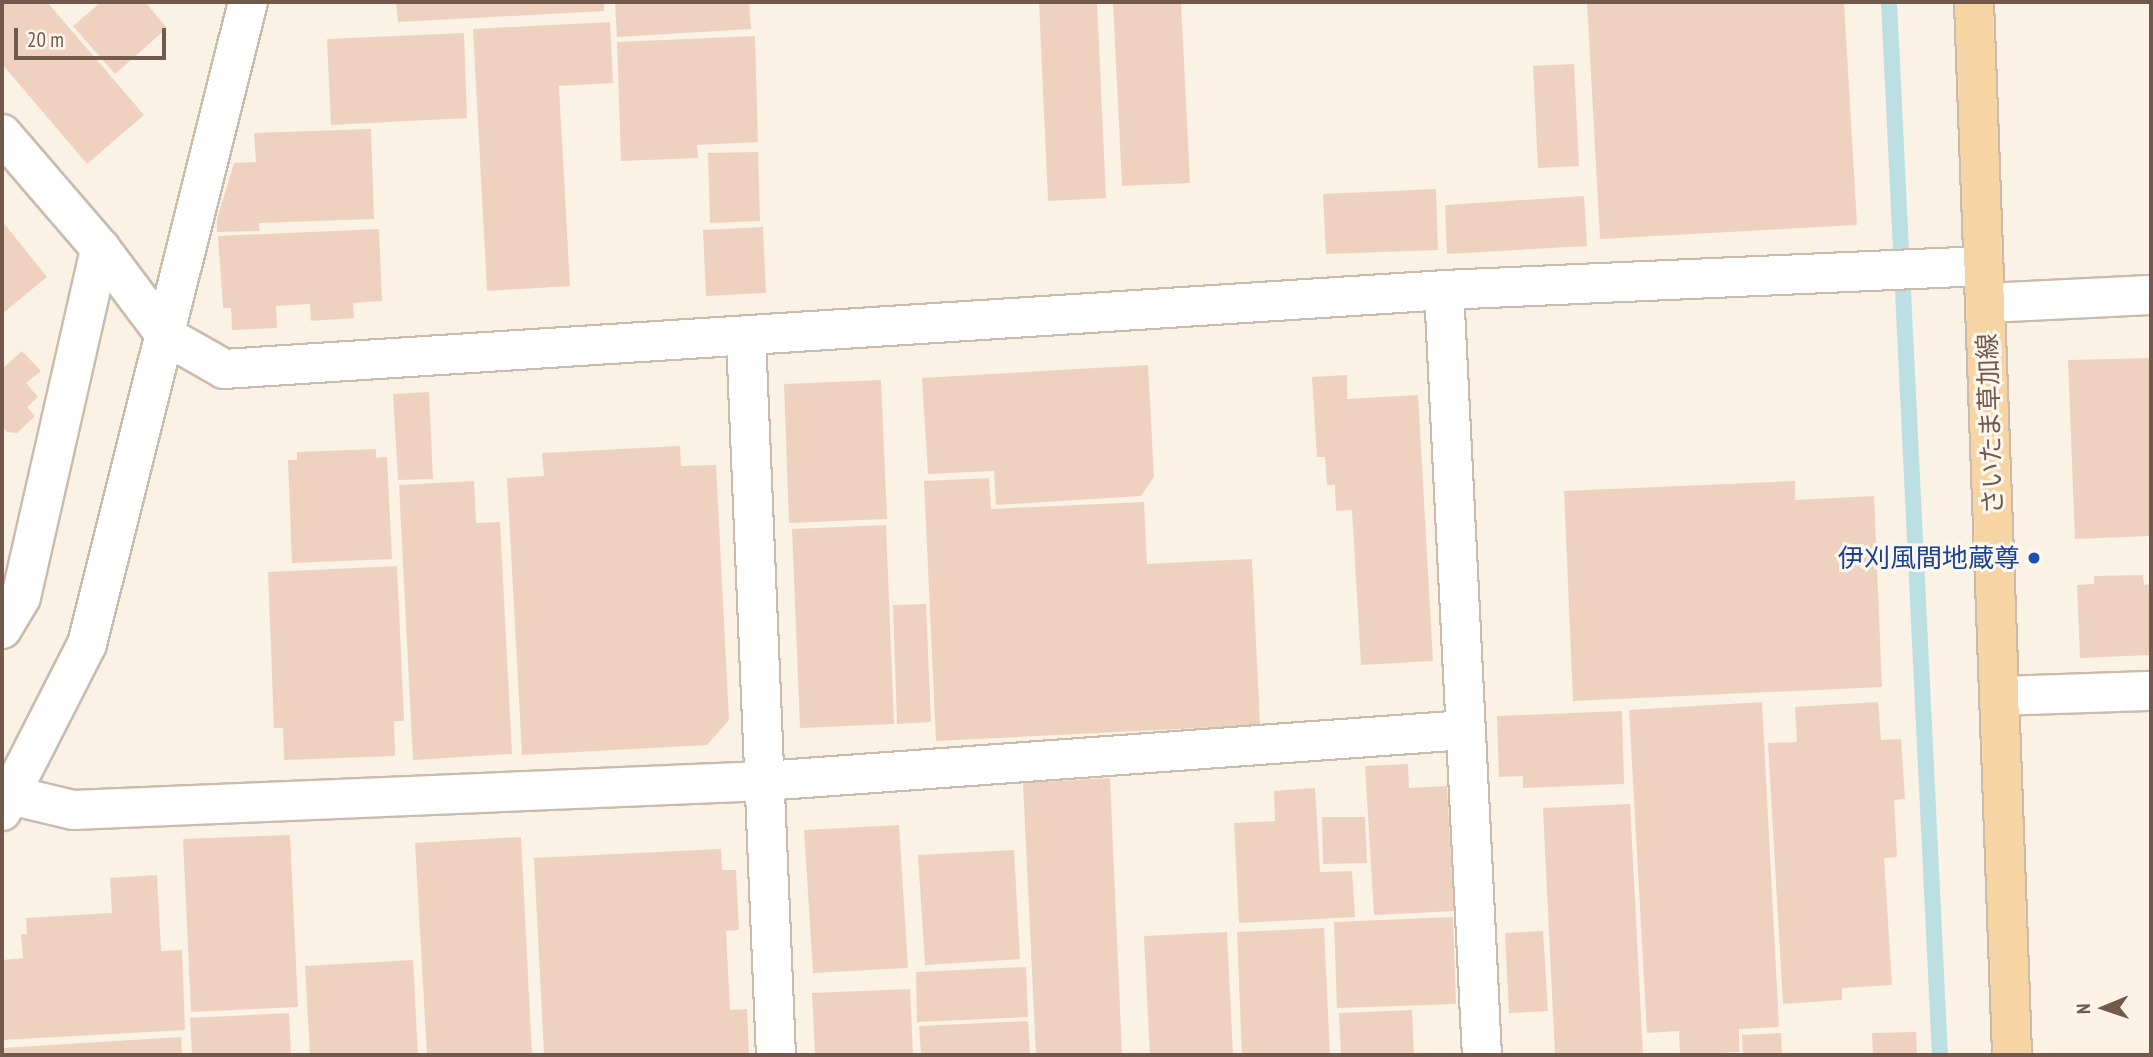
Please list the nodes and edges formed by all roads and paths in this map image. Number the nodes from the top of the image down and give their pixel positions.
1 (248, 2) edge
2 (1974, 2) edge
3 (2, 134) edge
4 (100, 248) junction
5 (1985, 285) junction
6 (1444, 290) junction
7 (2151, 295) edge
8 (166, 336) junction
9 (746, 337) junction
10 (2, 629) edge
11 (2151, 691) edge
12 (2000, 696) junction
13 (1466, 730) junction
14 (764, 781) junction
15 (6, 803) edge
16 (776, 1055) edge
17 (1482, 1055) edge
18 (2012, 1055) edge

1 - 8 street
2 - 5 main road, さいたま草加線
3 - 4 street
4 - 8 street
4 - 10 street
5 - 6 street
5 - 7 street
5 - 12 main road, さいたま草加線
6 - 9 street
6 - 13 street
8 - 9 street
8 - 15 street
9 - 14 street
11 - 12 street
12 - 18 main road, さいたま草加線
13 - 14 street
13 - 17 street
14 - 15 street
14 - 16 street

